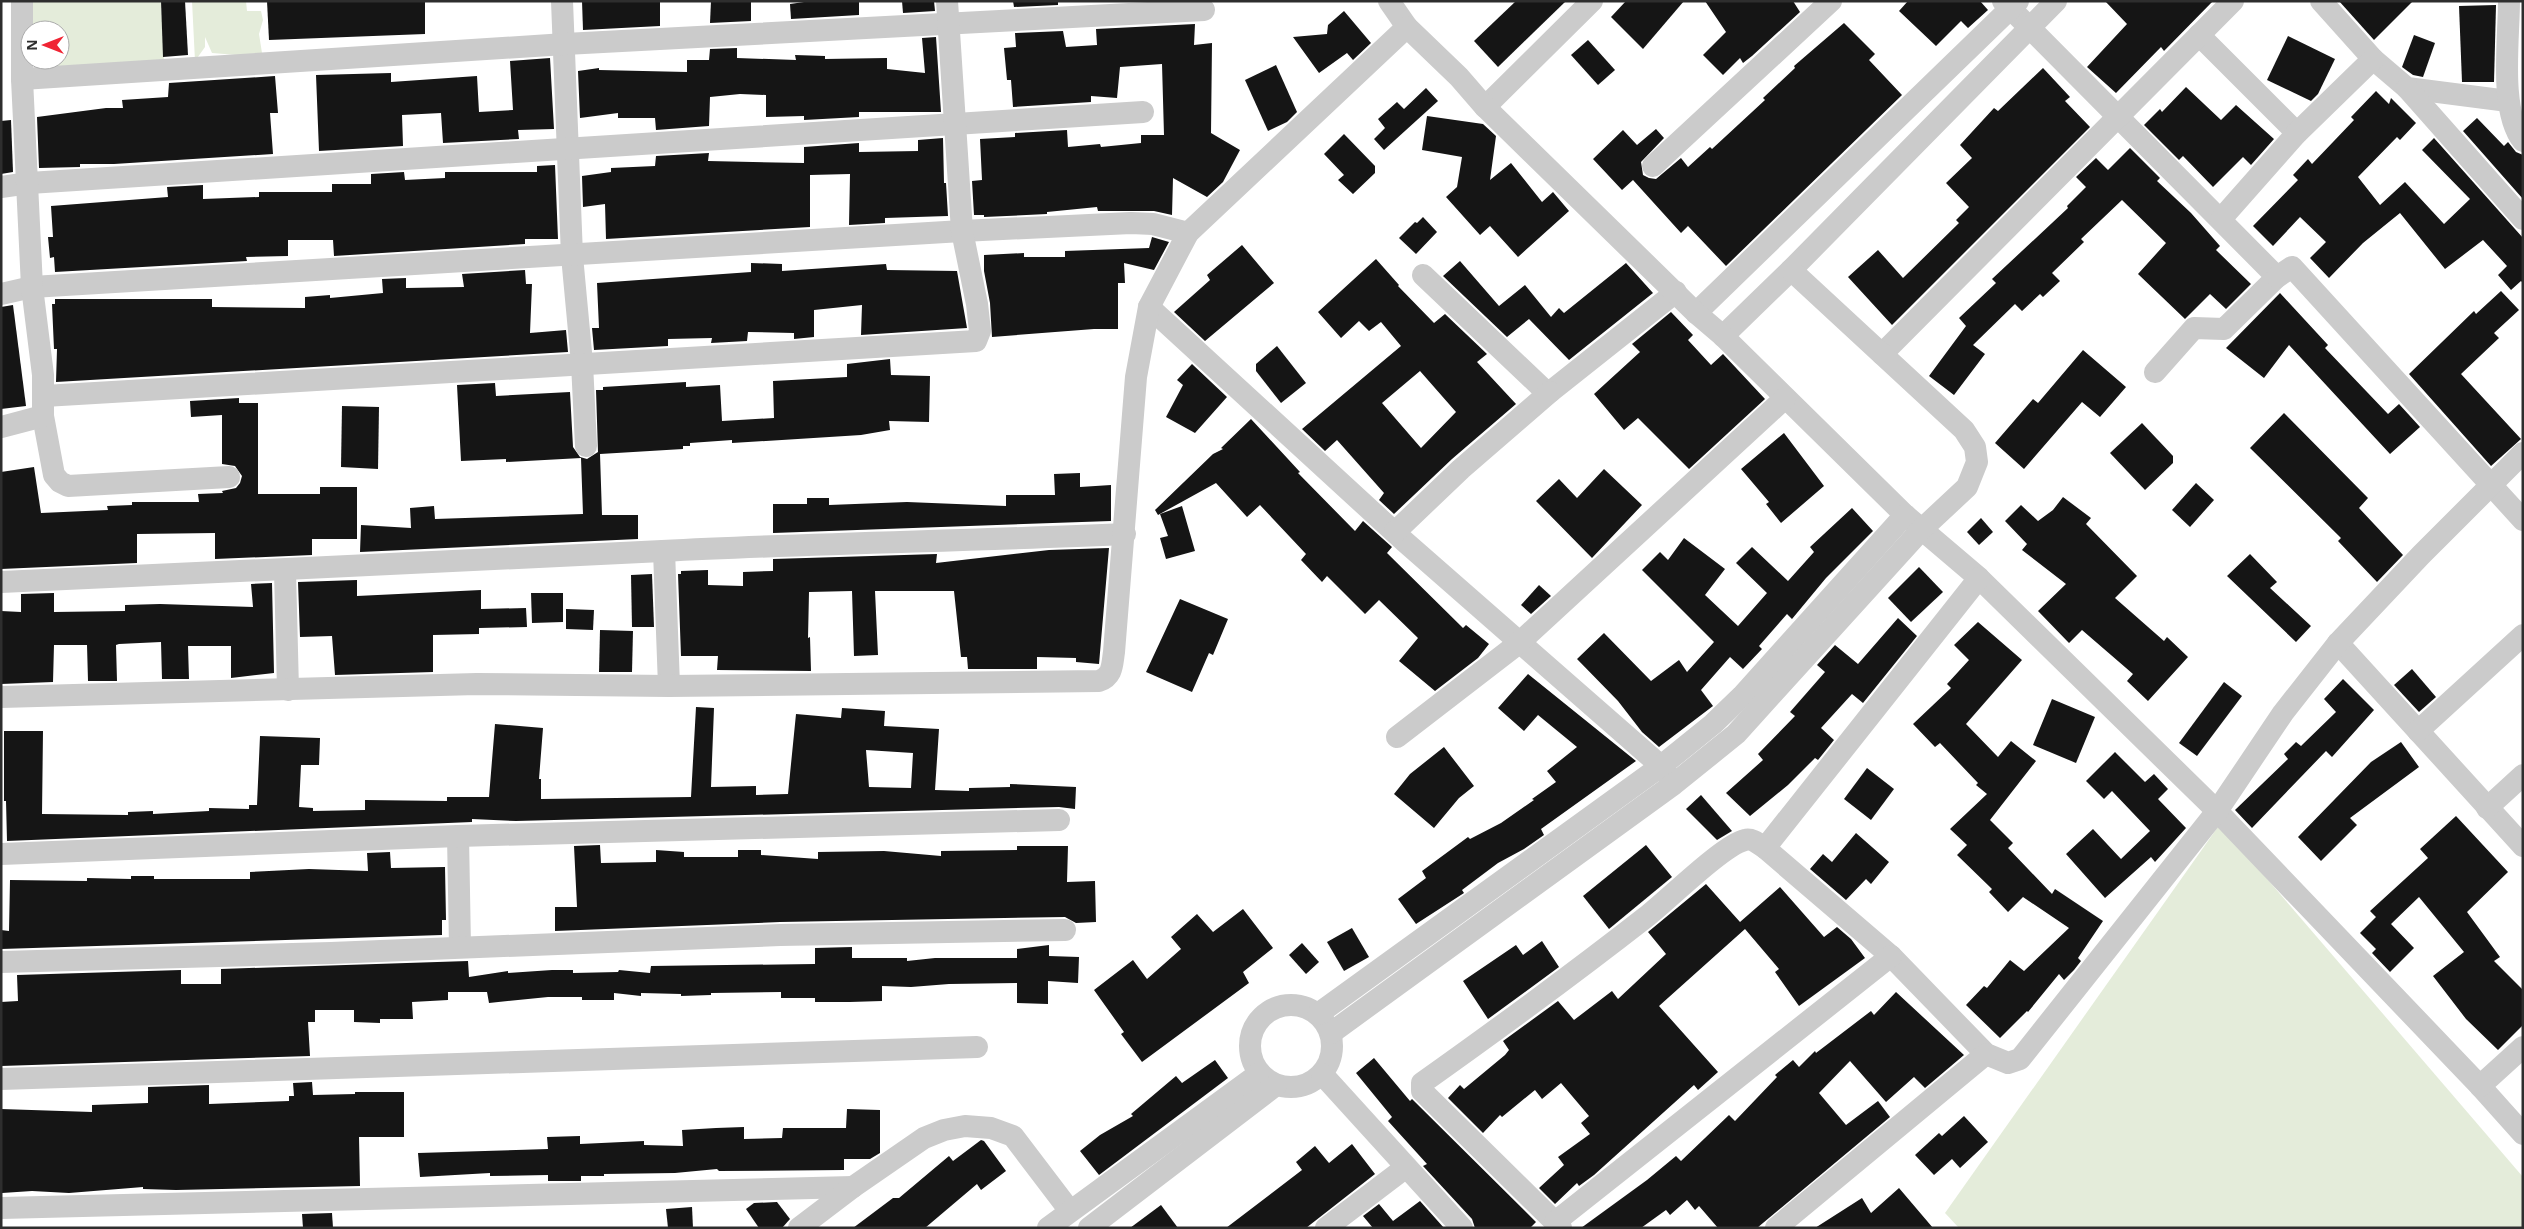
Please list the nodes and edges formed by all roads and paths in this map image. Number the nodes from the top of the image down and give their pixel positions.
1 (22, 1) edge
2 (562, 1) edge
3 (947, 1) edge
4 (1389, 1) edge
5 (1592, 1) edge
6 (2056, 1) edge
7 (2233, 1) edge
8 (2322, 1) edge
9 (2509, 1) edge
10 (2011, 4) edge
11 (1819, 6) edge
12 (1204, 10) dead end
13 (948, 25) junction
14 (1407, 27) junction
15 (2030, 28) junction
16 (2199, 35) junction
17 (565, 44) junction
18 (2373, 59) junction
19 (22, 79) junction
20 (2407, 88) junction
21 (2508, 101) junction
22 (1485, 106) junction
23 (1143, 112) dead end
24 (2118, 116) junction
25 (956, 125) junction
26 (2297, 133) junction
27 (2523, 141) edge
28 (567, 148) junction
29 (1652, 166) dead end
30 (29, 183) junction
31 (1, 187) edge
32 (2221, 219) junction
33 (2523, 219) edge
34 (962, 231) junction
35 (1188, 233) junction
36 (572, 256) junction
37 (1791, 270) junction
38 (1423, 276) dead end
39 (2277, 277) junction
40 (32, 287) junction
41 (1676, 292) junction
42 (1, 294) edge
43 (1149, 306) junction
44 (1696, 313) junction
45 (1723, 336) junction
46 (1882, 354) junction
47 (582, 363) junction
48 (2155, 372) dead end
49 (1550, 392) junction
50 (1785, 398) junction
51 (44, 406) junction
52 (1, 427) edge
53 (586, 446) dead end
54 (2523, 453) edge
55 (228, 477) dead end
56 (2491, 483) junction
57 (2523, 520) edge
58 (1913, 523) junction
59 (1395, 532) junction
60 (1125, 534) junction
61 (664, 551) junction
62 (285, 571) junction
63 (1979, 578) junction
64 (1, 582) edge
65 (2523, 634) edge
66 (1519, 643) junction
67 (2338, 643) junction
68 (669, 686) junction
69 (288, 690) junction
70 (1, 697) edge
71 (2418, 731) junction
72 (1397, 737) dead end
73 (1661, 766) junction
74 (2523, 775) edge
75 (1674, 784) junction
76 (2487, 808) junction
77 (2217, 810) junction
78 (1059, 820) dead end
79 (458, 836) junction
80 (2523, 846) edge
81 (1765, 848) junction
82 (1, 854) edge
83 (1065, 930) dead end
84 (460, 947) junction
85 (1891, 956) junction
86 (1, 962) edge
87 (1318, 1014) junction
88 (1331, 1033) junction
89 (977, 1047) dead end
90 (2523, 1047) edge
91 (1986, 1054) junction
92 (1322, 1074) junction
93 (1, 1079) edge
94 (1268, 1079) junction
95 (2480, 1086) junction
96 (2523, 1134) edge
97 (1405, 1168) junction
98 (853, 1187) junction
99 (1, 1208) edge
100 (1070, 1211) junction
101 (1558, 1225) edge
102 (799, 1228) edge
103 (1048, 1228) edge
104 (1089, 1228) edge
105 (1326, 1228) edge
106 (1462, 1228) edge
107 (1776, 1228) edge

1 - 19 street
2 - 17 street
3 - 13 street
4 - 14 street
5 - 22 street
6 - 15 street
7 - 16 street
8 - 18 street
9 - 21 street
10 - 15 street
10 - 44 street
11 - 29 street
12 - 13 street
13 - 17 street
13 - 25 street
14 - 22 street
14 - 35 street
15 - 24 street
15 - 37 street
16 - 24 street
16 - 26 street
17 - 19 street
17 - 28 street
18 - 20 street
18 - 26 street
19 - 30 street
20 - 21 street
20 - 33 street
21 - 27 street
22 - 41 street
23 - 25 street
24 - 32 street
24 - 46 street
25 - 28 street
25 - 34 street
26 - 32 street
28 - 30 street
28 - 36 street
30 - 31 street
30 - 40 street
32 - 39 street
34 - 35 street
34 - 36 street
34 - 47 street
35 - 43 street
36 - 40 street
36 - 47 street
37 - 45 street
37 - 46 street
38 - 49 street
39 - 48 street
39 - 56 street
40 - 42 street
40 - 51 street
41 - 44 street
41 - 49 street
43 - 59 street
43 - 60 street
44 - 45 street
45 - 50 street
46 - 58 street
47 - 51 street
47 - 53 street
49 - 59 street
50 - 58 street
50 - 66 street
51 - 52 street
51 - 55 street
54 - 56 street
56 - 57 street
56 - 67 street
58 - 63 street
58 - 73 street
58 - 75 street
59 - 66 street
60 - 61 street
60 - 68 street
61 - 62 street
61 - 68 street
62 - 64 street
62 - 69 street
63 - 77 street
63 - 81 street
65 - 71 street
66 - 72 street
66 - 73 street
67 - 71 street
67 - 77 street
68 - 69 street
69 - 70 street
71 - 76 street
73 - 75 street
73 - 87 street
74 - 76 street
75 - 88 street
76 - 80 street
77 - 91 street
77 - 95 street
78 - 79 street
79 - 82 street
79 - 84 street
81 - 85 street
81 - 101 street
83 - 84 street
84 - 86 street
85 - 91 street
85 - 101 street
87 - 88 street
87 - 94 street
88 - 92 street
89 - 93 street
90 - 95 street
91 - 107 street
92 - 94 street
92 - 97 street
94 - 100 street
94 - 104 street
95 - 96 street
97 - 105 street
97 - 106 street
98 - 99 street
98 - 100 street
98 - 102 street
100 - 103 street

